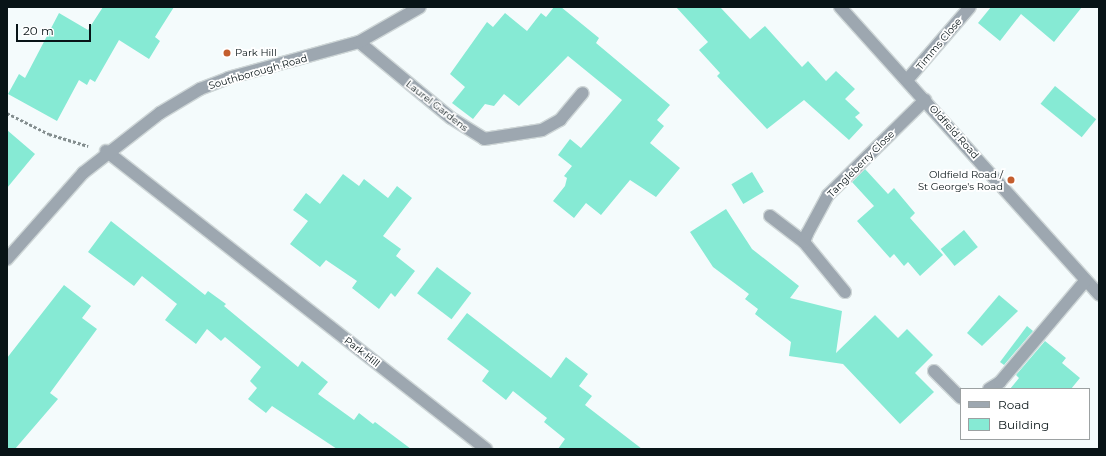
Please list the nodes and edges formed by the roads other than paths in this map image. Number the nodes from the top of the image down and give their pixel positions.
1 (420, 7) edge
2 (840, 7) edge
3 (970, 7) edge
4 (359, 42) junction
5 (907, 80) junction
6 (583, 93) dead end
7 (925, 100) junction
8 (106, 151) junction
9 (770, 216) dead end
10 (804, 242) junction
11 (7, 259) edge
12 (1086, 280) junction
13 (845, 292) dead end
14 (1099, 295) edge
15 (934, 371) dead end
16 (991, 388) edge
17 (960, 397) edge
18 (486, 449) edge

1 - 4 street, Southborough Road
2 - 5 street, Oldfield Road
3 - 5 street, Timms Close
4 - 6 street, Laurel Gardens
4 - 8 street, Southborough Road
5 - 7 street, Oldfield Road
7 - 10 street, Tangleberry Close
7 - 12 street, Oldfield Road
8 - 11 street, Southborough Road
8 - 18 street, Park Hill
9 - 10 street
10 - 13 street
12 - 14 street, Oldfield Road
12 - 16 street
15 - 17 street

